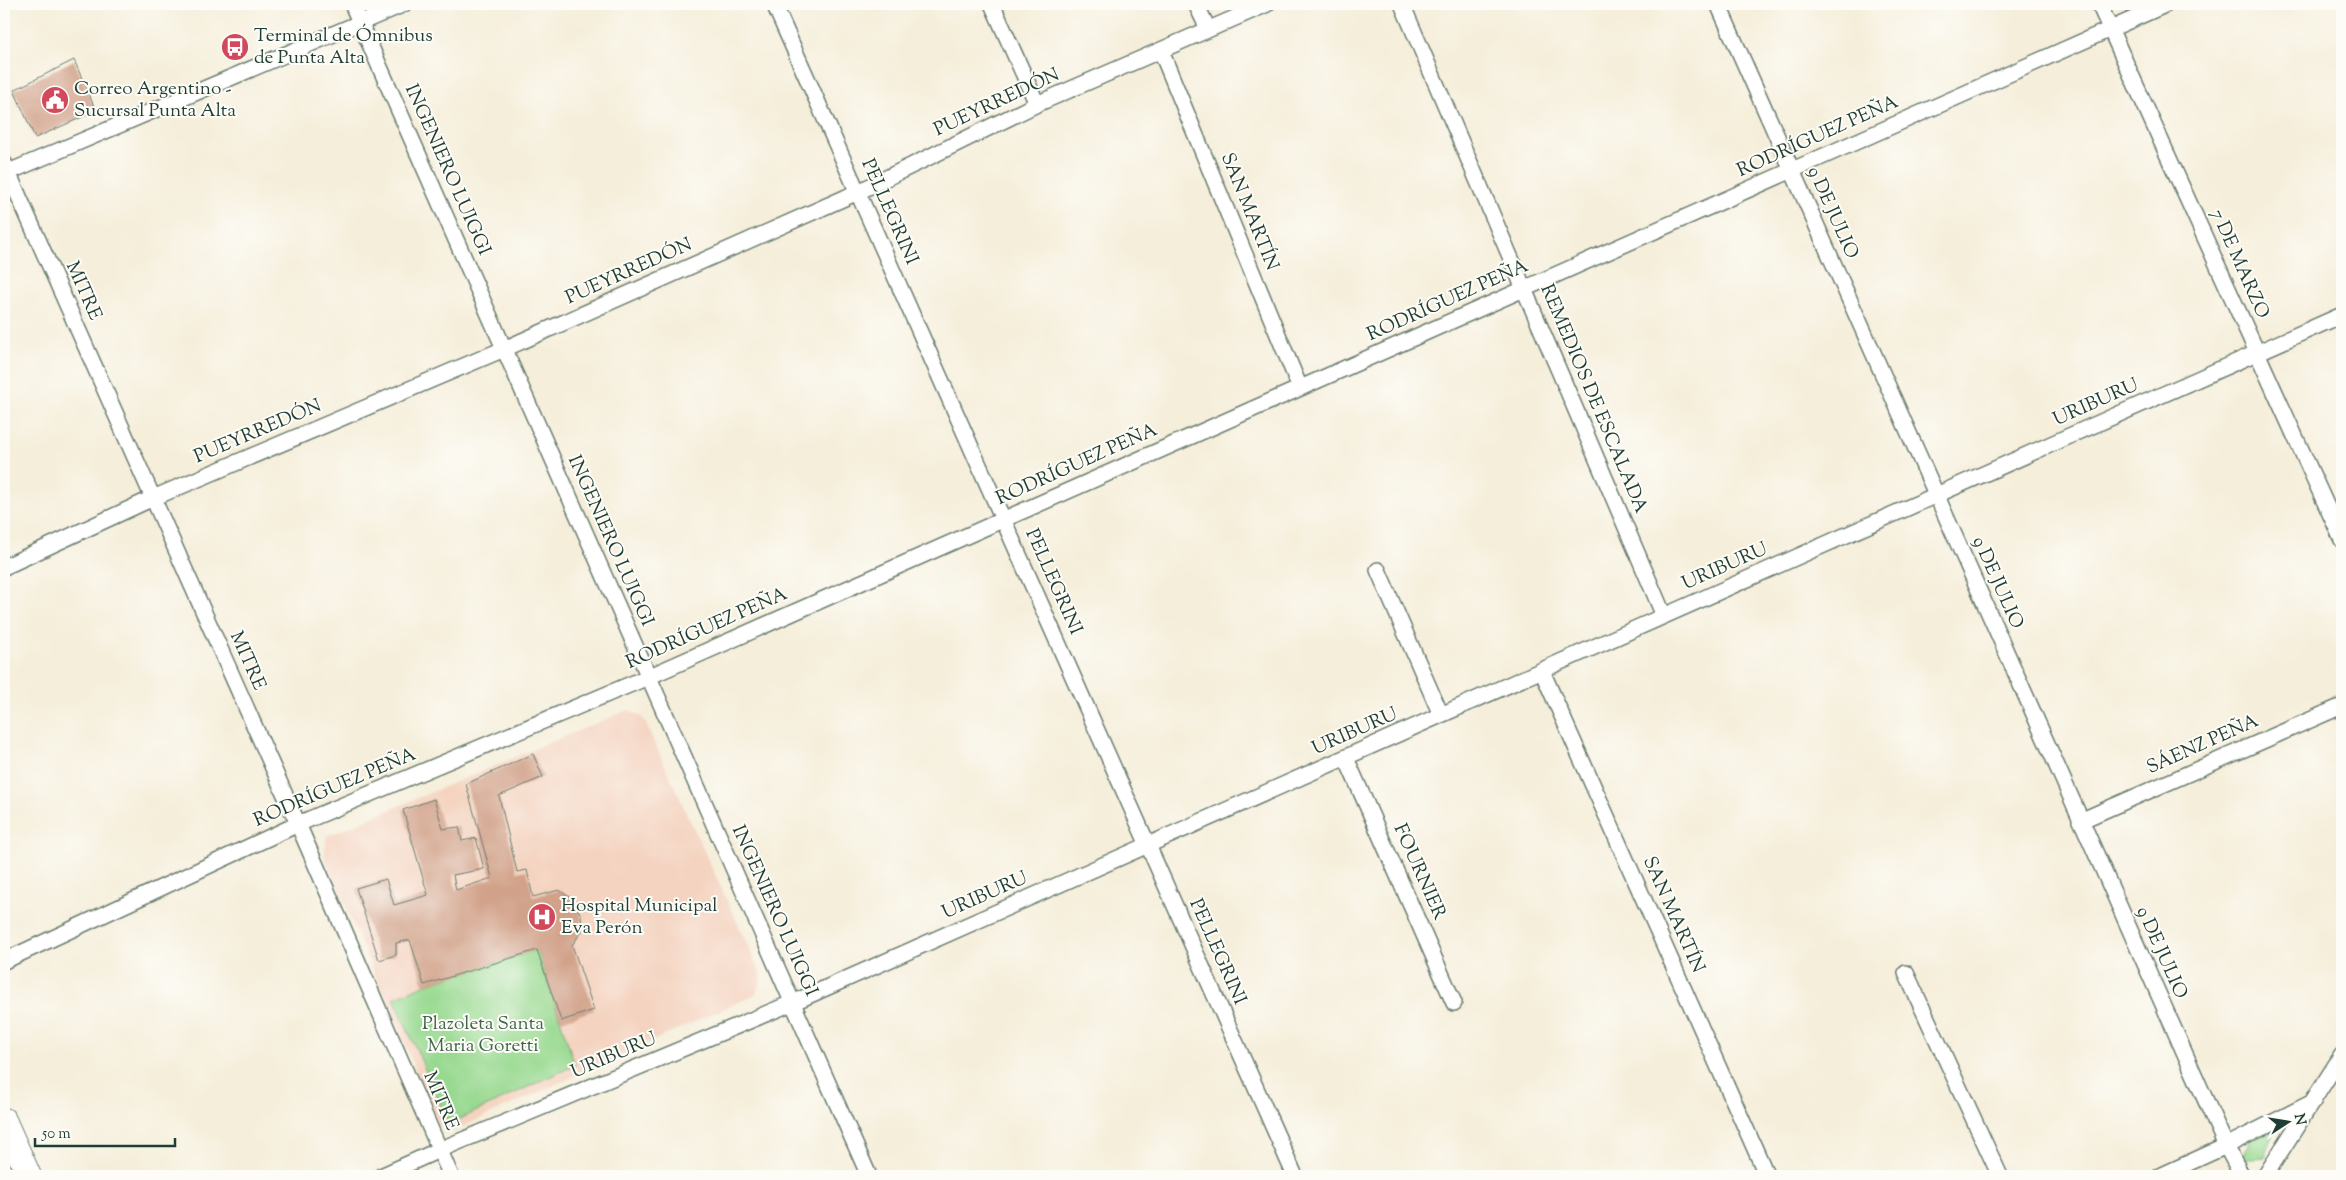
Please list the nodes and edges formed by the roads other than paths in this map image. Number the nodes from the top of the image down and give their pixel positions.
1 (352, 4) edge
2 (404, 4) edge
3 (774, 4) edge
4 (992, 4) edge
5 (1196, 4) edge
6 (1267, 4) edge
7 (1402, 4) edge
8 (1718, 4) edge
9 (2099, 4) edge
10 (2167, 4) edge
11 (360, 23) junction
12 (1208, 29) junction
13 (2111, 29) junction
14 (1161, 51) junction
15 (1037, 104) junction
16 (5, 170) edge
17 (1791, 170) junction
18 (858, 192) junction
19 (1524, 289) junction
20 (2342, 316) edge
21 (504, 349) junction
22 (2257, 353) junction
23 (1300, 388) junction
24 (1936, 496) junction
25 (153, 498) junction
26 (1004, 520) junction
27 (2342, 540) edge
28 (4, 567) edge
29 (1378, 570) dead end
30 (1664, 616) junction
31 (1542, 671) junction
32 (648, 677) junction
33 (2342, 706) edge
34 (1441, 716) junction
35 (1346, 758) junction
36 (2080, 821) junction
37 (298, 824) junction
38 (1148, 846) junction
39 (4, 962) edge
40 (1906, 973) dead end
41 (792, 1003) junction
42 (1454, 1003) dead end
43 (2342, 1055) edge
44 (2313, 1102) junction
45 (4, 1120) edge
46 (2226, 1146) junction
47 (439, 1150) junction
48 (1291, 1175) edge
49 (29, 1176) edge
50 (381, 1176) edge
51 (452, 1176) edge
52 (869, 1176) edge
53 (1767, 1176) edge
54 (2000, 1176) edge
55 (2160, 1176) edge
56 (2242, 1176) edge
57 (2265, 1176) edge

1 - 11 street, INGENIERO LUIGGI
2 - 11 street
3 - 18 street, PELLEGRINI
4 - 15 street
5 - 12 street
6 - 12 street, PUEYRREDÓN
7 - 19 street, REMEDIOS DE ESCALADA
8 - 17 street, 9 DE JULIO
9 - 13 street, 7 DE MARZO
10 - 13 street, RODRÍGUEZ PEÑA
11 - 16 street
11 - 21 street, INGENIERO LUIGGI
12 - 14 street, PUEYRREDÓN
13 - 17 street, RODRÍGUEZ PEÑA
13 - 22 street, 7 DE MARZO
14 - 15 street, PUEYRREDÓN
14 - 23 street, SAN MARTÍN
15 - 18 street, PUEYRREDÓN
16 - 25 street, MITRE
17 - 19 street, RODRÍGUEZ PEÑA
17 - 24 street, 9 DE JULIO
18 - 21 street, PUEYRREDÓN
18 - 26 street, PELLEGRINI
19 - 23 street, RODRÍGUEZ PEÑA
19 - 30 street, REMEDIOS DE ESCALADA
20 - 22 street, URIBURU
21 - 25 street, PUEYRREDÓN
21 - 32 street, INGENIERO LUIGGI
22 - 24 street, URIBURU
22 - 27 street, 7 DE MARZO
23 - 26 street, RODRÍGUEZ PEÑA
24 - 30 street, URIBURU
24 - 36 street, 9 DE JULIO
25 - 28 street, PUEYRREDÓN
25 - 37 street, MITRE
26 - 32 street, RODRÍGUEZ PEÑA
26 - 38 street, PELLEGRINI
29 - 34 street
30 - 31 street, URIBURU
31 - 34 street, URIBURU
31 - 53 street, SAN MARTÍN
32 - 37 street, RODRÍGUEZ PEÑA
32 - 41 street, INGENIERO LUIGGI
33 - 36 street, SÁENZ PEÑA
34 - 35 street, URIBURU
35 - 38 street, URIBURU
35 - 42 street, FOURNIER
36 - 46 street, 9 DE JULIO
37 - 39 street, RODRÍGUEZ PEÑA
37 - 47 street, MITRE
38 - 41 street, URIBURU
38 - 48 street, PELLEGRINI
40 - 54 street
41 - 47 street, URIBURU
41 - 52 street, INGENIERO LUIGGI
43 - 44 street
44 - 46 street
44 - 57 street
45 - 49 main road
46 - 55 street
46 - 56 street, 9 DE JULIO
47 - 50 street, URIBURU
47 - 51 street, MITRE

